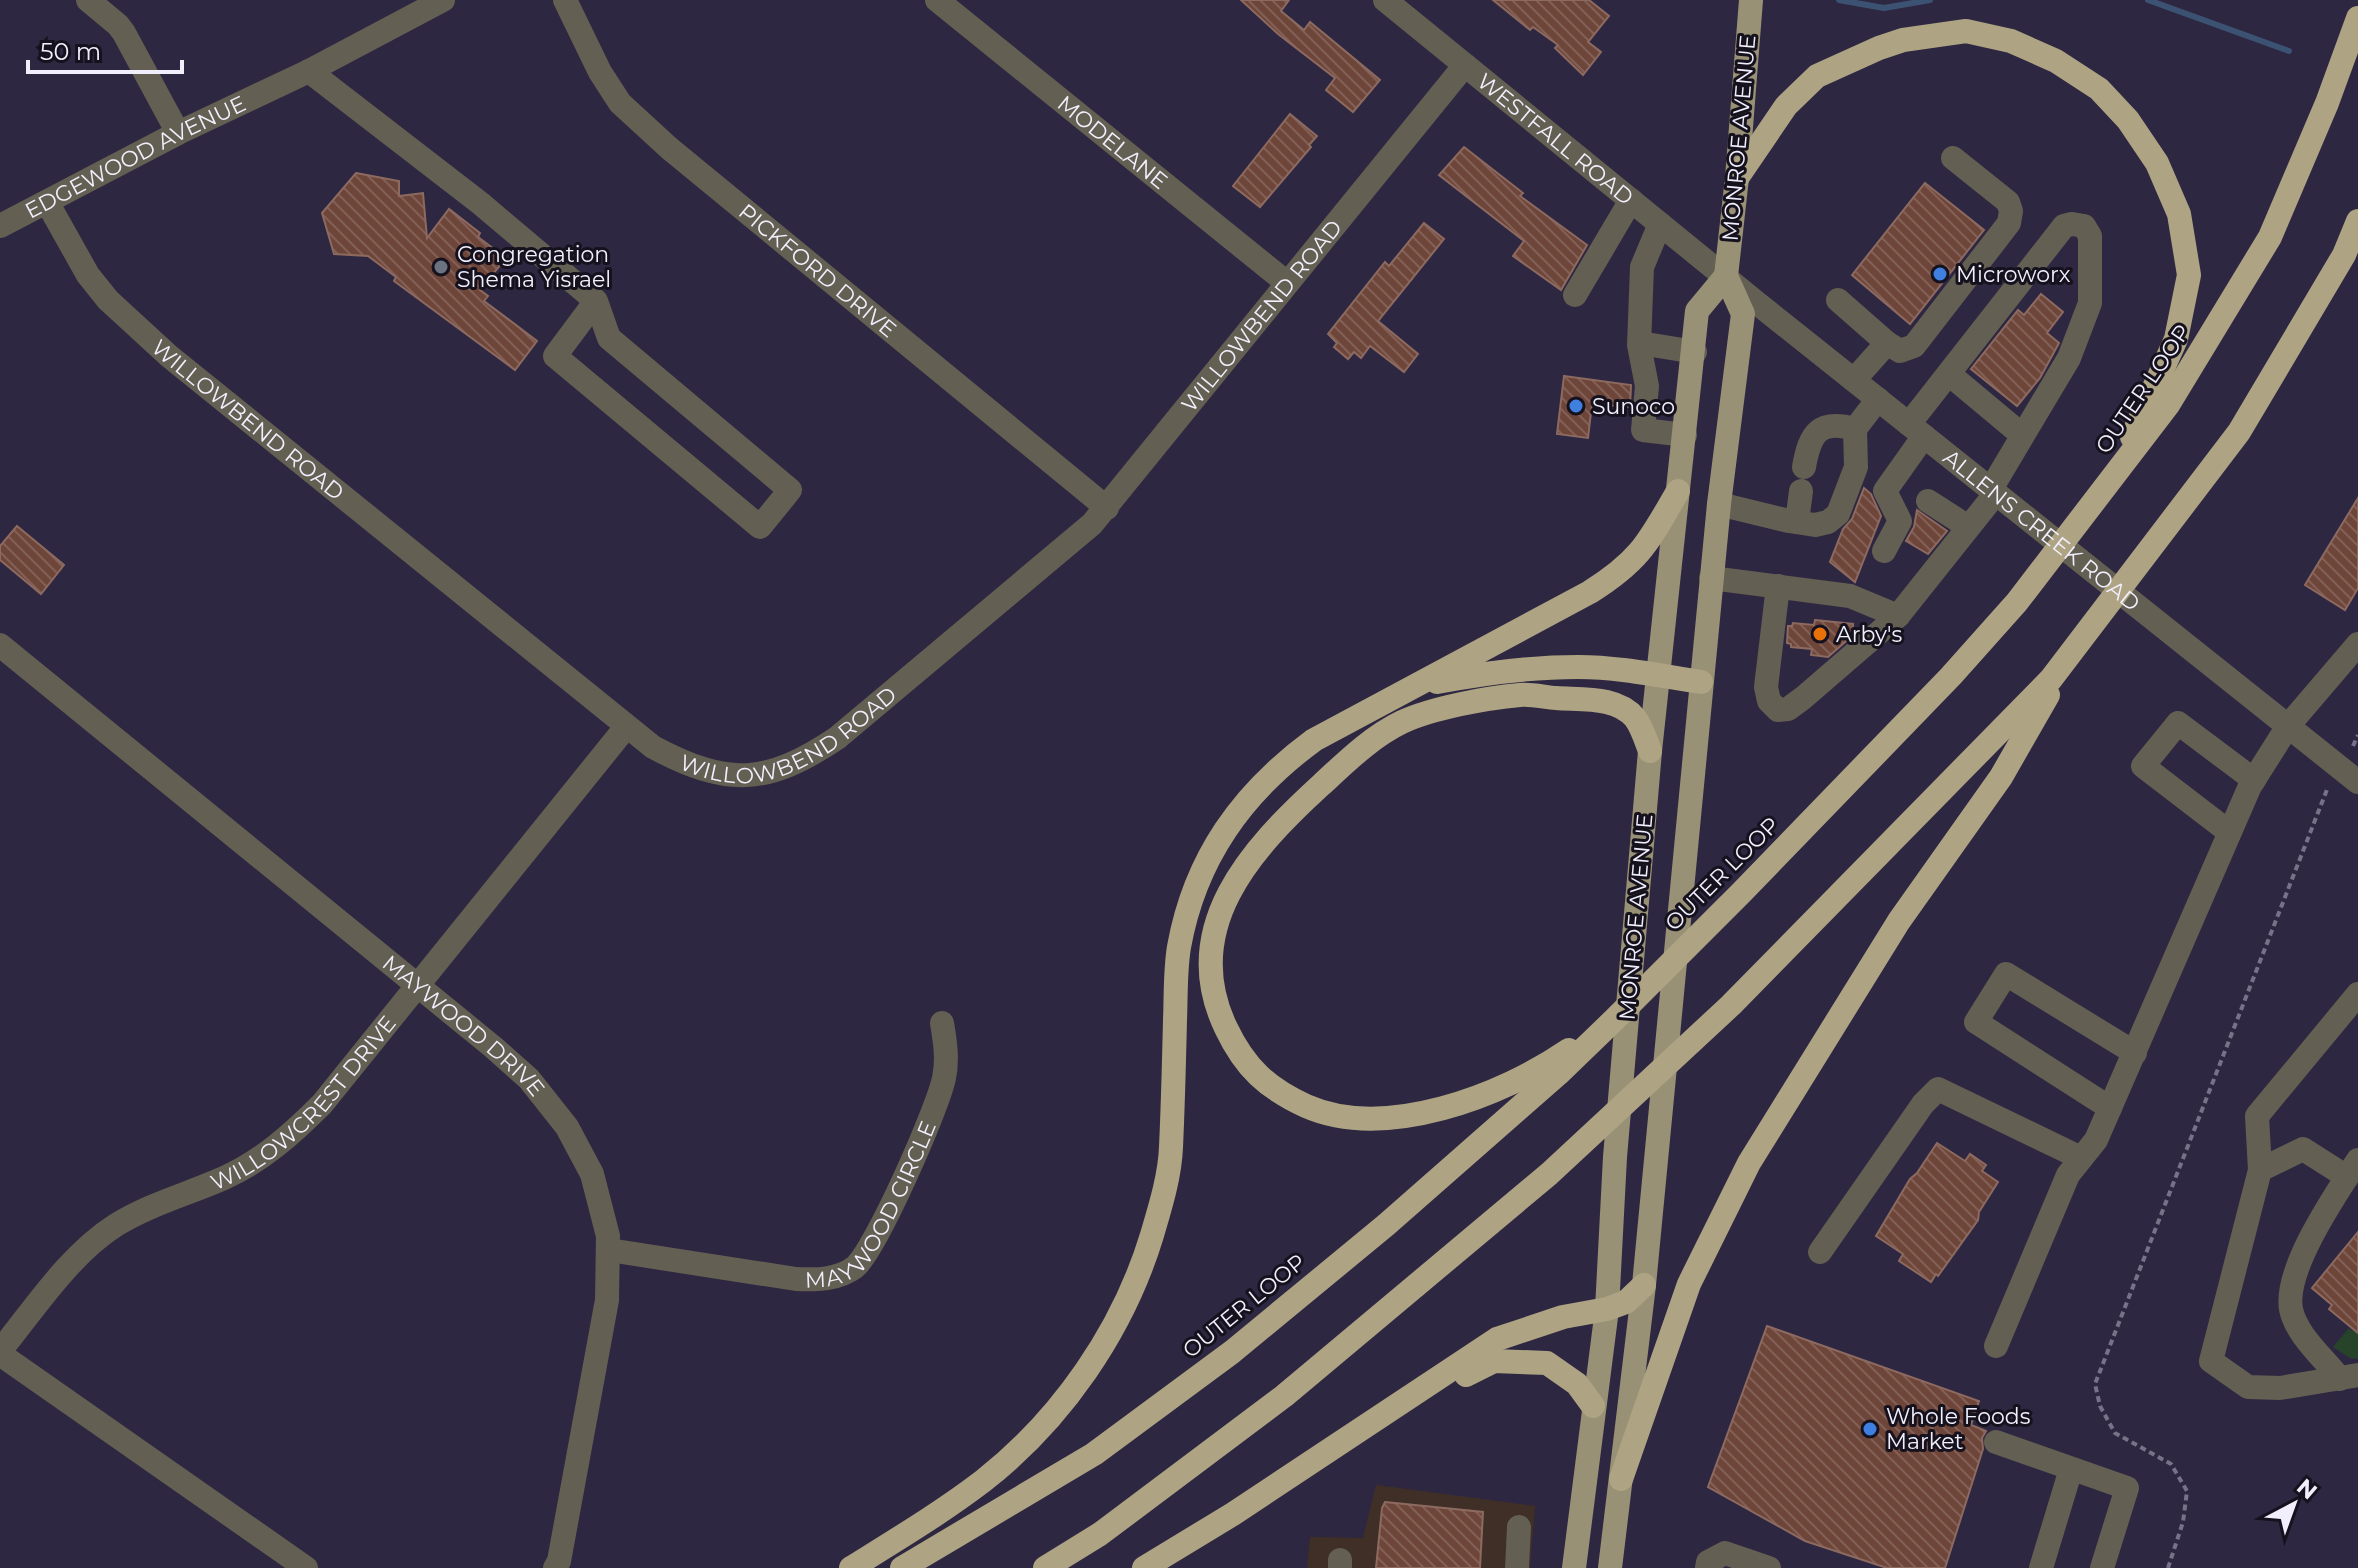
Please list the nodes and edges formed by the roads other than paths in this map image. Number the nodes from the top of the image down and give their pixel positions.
1 (88, 0) edge
2 (443, 0) edge
3 (565, 0) edge
4 (937, 0) edge
5 (1385, 0) edge
6 (1751, 0) edge
7 (2358, 18) edge
8 (1465, 65) junction
9 (309, 71) junction
10 (178, 133) junction
11 (1953, 158) dead end
12 (1737, 178) junction
13 (1631, 200) junction
14 (47, 202) junction
15 (2358, 221) edge
16 (1660, 224) junction
17 (0, 226) edge
18 (1726, 276) junction
19 (1287, 283) junction
20 (1575, 295) dead end
21 (1838, 300) dead end
22 (596, 301) junction
23 (1640, 343) junction
24 (1887, 343) junction
25 (1695, 352) junction
26 (1949, 374) junction
27 (1854, 380) junction
28 (1878, 399) junction
29 (1855, 429) junction
30 (1917, 430) junction
31 (1685, 435) junction
32 (2022, 435) junction
33 (1804, 467) dead end
34 (2109, 486) junction
35 (1678, 491) junction
36 (1801, 491) dead end
37 (1993, 491) junction
38 (1928, 501) dead end
39 (1719, 504) junction
40 (1107, 508) junction
41 (1797, 522) junction
42 (1965, 530) junction
43 (1884, 551) dead end
44 (1711, 578) junction
45 (1778, 586) junction
46 (1898, 616) junction
47 (2358, 644) edge
48 (0, 645) edge
49 (2073, 652) junction
50 (1658, 676) junction
51 (1701, 682) junction
52 (1411, 686) junction
53 (2288, 726) junction
54 (626, 727) junction
55 (1650, 751) junction
56 (2254, 780) junction
57 (2358, 782) edge
58 (2229, 832) junction
59 (418, 986) junction
60 (2358, 994) edge
61 (942, 1023) dead end
62 (2135, 1053) junction
63 (1559, 1065) junction
64 (2110, 1108) junction
65 (2081, 1158) junction
66 (2353, 1169) edge
67 (2260, 1170) junction
68 (609, 1250) junction
69 (1820, 1252) dead end
70 (1644, 1285) junction
71 (1607, 1309) junction
72 (1996, 1346) dead end
73 (0, 1353) edge
74 (2349, 1377) edge
75 (1401, 1402) junction
76 (1593, 1406) junction
77 (1996, 1442) dead end
78 (2071, 1469) junction
79 (1621, 1479) junction
80 (1519, 1527) dead end
81 (306, 1568) edge
82 (555, 1568) edge
83 (851, 1568) edge
84 (902, 1568) edge
85 (1045, 1568) edge
86 (1144, 1568) edge
87 (1517, 1568) edge
88 (1574, 1568) edge
89 (1610, 1568) edge
90 (1707, 1568) edge
91 (1769, 1568) edge
92 (2041, 1568) edge
93 (2102, 1568) edge

1 - 10 street
2 - 9 street, EDGEWOOD AVENUE
3 - 40 street, PICKFORD DRIVE
4 - 19 street, MODELANE
5 - 8 street, WESTFALL ROAD
6 - 12 main road, MONROE AVENUE
7 - 34 highway, OUTER LOOP
8 - 13 street, WESTFALL ROAD
8 - 19 street, WILLOWBEND ROAD
9 - 10 street, EDGEWOOD AVENUE
9 - 22 street
10 - 14 street, EDGEWOOD AVENUE
11 - 24 street
12 - 18 main road, MONROE AVENUE
12 - 34 highway
13 - 16 street, WESTFALL ROAD
13 - 20 street
14 - 17 street, EDGEWOOD AVENUE
14 - 54 street, WILLOWBEND ROAD
15 - 49 highway
16 - 18 street, WESTFALL ROAD
16 - 23 street
18 - 25 main road, MONROE AVENUE
18 - 27 street, ALLENS CREEK ROAD
18 - 39 main road, MONROE AVENUE
19 - 40 street, WILLOWBEND ROAD
21 - 24 street
22 - 22 street
23 - 25 street
23 - 31 street
24 - 27 street
25 - 31 main road, MONROE AVENUE
26 - 30 street
26 - 32 street
26 - 32 street
27 - 28 street, ALLENS CREEK ROAD
28 - 29 street
28 - 30 street, ALLENS CREEK ROAD
29 - 33 street
29 - 41 street
30 - 37 street, ALLENS CREEK ROAD
30 - 43 street
31 - 35 main road, MONROE AVENUE
32 - 37 street
34 - 63 highway, OUTER LOOP
35 - 50 main road, MONROE AVENUE
35 - 52 highway
36 - 41 street
37 - 42 street
37 - 53 street, ALLENS CREEK ROAD
38 - 42 street
39 - 41 street
39 - 44 main road, MONROE AVENUE
40 - 54 street, WILLOWBEND ROAD
42 - 46 street
44 - 45 street
44 - 51 main road, MONROE AVENUE
45 - 46 street
45 - 46 street
47 - 53 street
48 - 59 street, MAYWOOD DRIVE
49 - 79 highway
49 - 85 highway
50 - 51 highway
50 - 52 highway
50 - 55 main road, MONROE AVENUE
51 - 70 main road, MONROE AVENUE
52 - 83 highway
53 - 56 street
53 - 57 street, ALLENS CREEK ROAD
54 - 59 street, WILLOWCREST DRIVE
55 - 63 highway
55 - 71 main road, MONROE AVENUE
56 - 58 street
56 - 58 street
58 - 62 street
59 - 68 street, MAYWOOD DRIVE
59 - 73 street, WILLOWCREST DRIVE
60 - 67 street
61 - 68 street, MAYWOOD CIRCLE
62 - 64 street
62 - 64 street
63 - 84 highway, OUTER LOOP
64 - 65 street
65 - 69 street
65 - 72 street
66 - 67 street
66 - 74 street
67 - 74 street
68 - 82 street, MAYWOOD DRIVE
70 - 71 highway
70 - 79 main road, MONROE AVENUE
71 - 75 highway
71 - 76 main road, MONROE AVENUE
73 - 81 street
75 - 76 highway
75 - 86 highway
76 - 88 main road, MONROE AVENUE
77 - 78 street
78 - 92 street
78 - 93 street
79 - 89 main road, MONROE AVENUE
80 - 87 street
90 - 91 street

